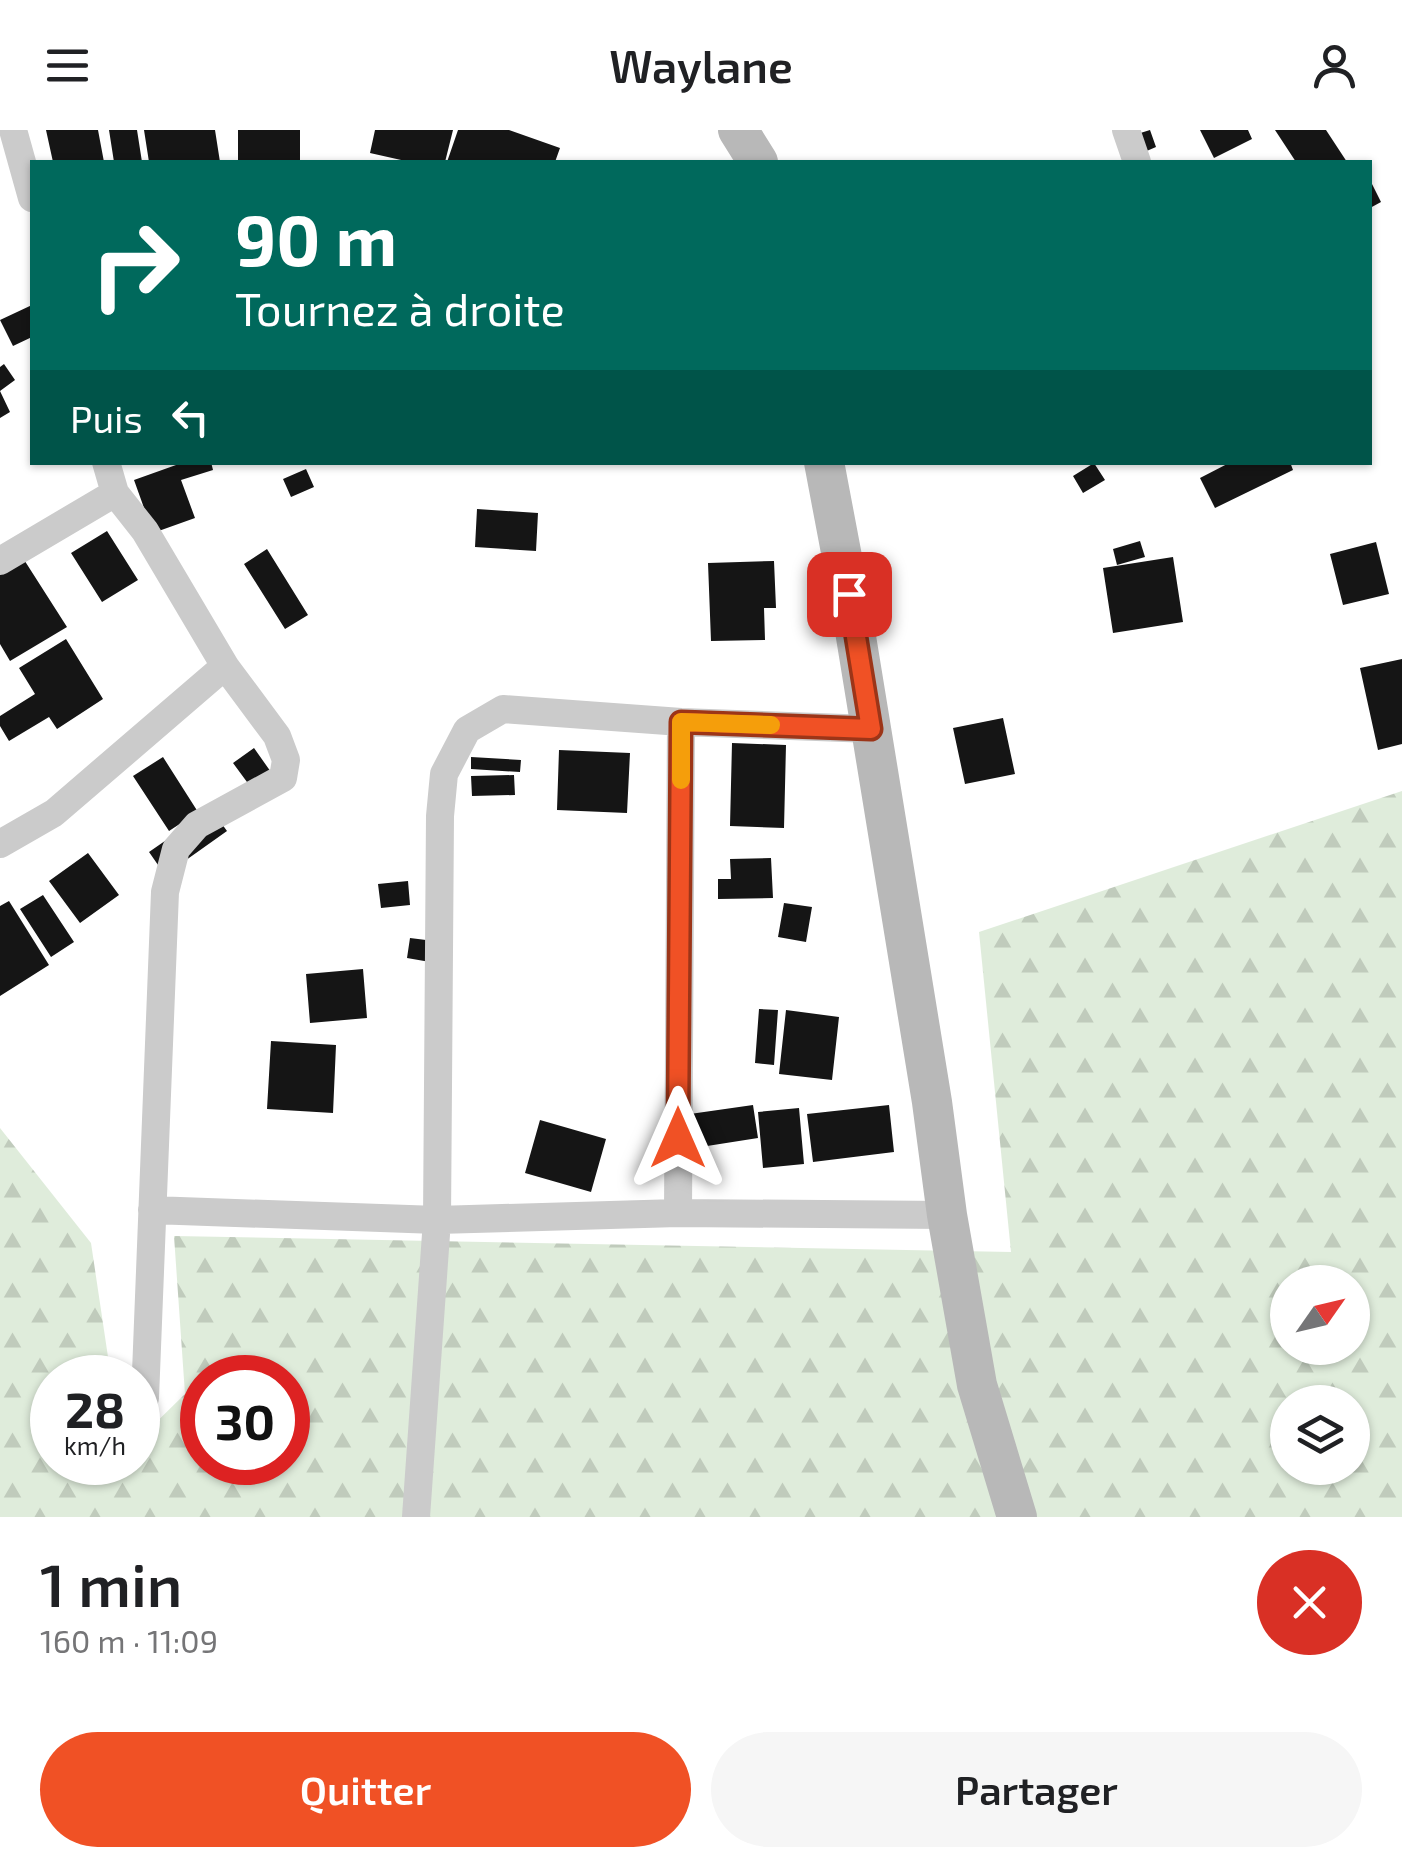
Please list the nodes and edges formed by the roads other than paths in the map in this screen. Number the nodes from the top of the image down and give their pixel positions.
1 (13, 130) edge
2 (738, 130) edge
3 (1126, 130) edge
4 (757, 160) edge
5 (1136, 160) edge
6 (30, 191) edge
7 (107, 465) edge
8 (825, 465) edge
9 (115, 494) junction
10 (0, 561) edge
11 (225, 666) junction
12 (681, 722) junction
13 (871, 729) junction
14 (0, 844) edge
15 (152, 1210) junction
16 (678, 1213) junction
17 (947, 1215) junction
18 (437, 1220) junction
19 (146, 1355) edge
20 (416, 1517) edge
21 (1017, 1517) edge

1 - 6 street
2 - 4 street
3 - 5 street
7 - 9 street
8 - 13 street
9 - 10 street
9 - 11 street
11 - 14 street
11 - 15 street
12 - 13 street
12 - 16 street
12 - 18 street
13 - 17 street
15 - 18 street
15 - 19 street
16 - 17 street
16 - 18 street
17 - 21 street
18 - 20 street

